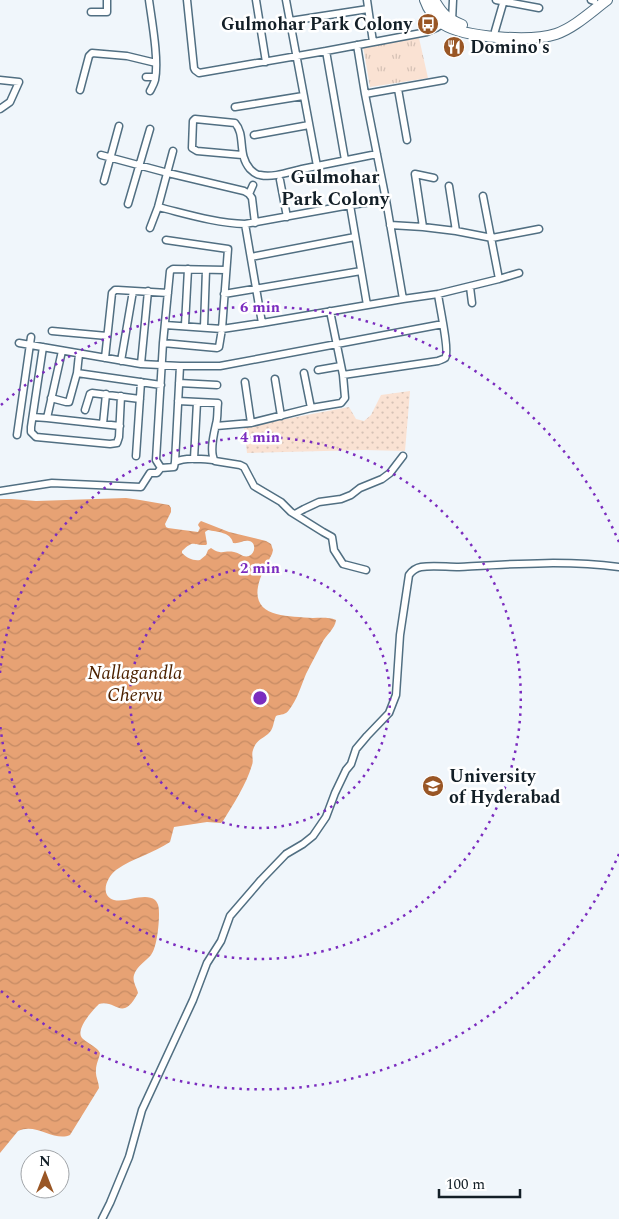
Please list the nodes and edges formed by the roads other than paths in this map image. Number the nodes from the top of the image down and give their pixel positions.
1 (107, 0) edge
2 (150, 0) edge
3 (187, 0) edge
4 (256, 0) edge
5 (286, 0) edge
6 (367, 0) edge
7 (425, 0) edge
8 (434, 0) edge
9 (453, 0) edge
10 (496, 0) edge
11 (503, 0) edge
12 (594, 0) edge
13 (607, 0) edge
14 (539, 8) dead end
15 (368, 10) junction
16 (92, 12) dead end
17 (290, 21) junction
18 (449, 25) junction
19 (495, 30) junction
20 (373, 42) junction
21 (357, 45) junction
22 (326, 51) junction
23 (296, 56) junction
24 (266, 62) junction
25 (156, 63) junction
26 (146, 77) dead end
27 (155, 77) junction
28 (0, 80) edge
29 (444, 80) dead end
30 (398, 88) junction
31 (80, 90) dead end
32 (150, 91) dead end
33 (365, 94) junction
34 (303, 96) junction
35 (235, 107) dead end
36 (0, 109) edge
37 (309, 125) junction
38 (119, 126) dead end
39 (150, 128) dead end
40 (254, 135) dead end
41 (407, 140) dead end
42 (173, 151) dead end
43 (377, 154) junction
44 (242, 155) junction
45 (101, 156) dead end
46 (110, 158) junction
47 (345, 160) junction
48 (139, 165) junction
49 (317, 166) junction
50 (168, 173) junction
51 (434, 178) dead end
52 (280, 180) dead end
53 (104, 181) dead end
54 (253, 185) dead end
55 (449, 186) dead end
56 (249, 194) junction
57 (483, 196) dead end
58 (386, 200) junction
59 (128, 204) dead end
60 (350, 205) junction
61 (158, 206) junction
62 (287, 217) junction
63 (255, 222) junction
64 (245, 224) junction
65 (390, 225) junction
66 (423, 227) junction
67 (150, 228) dead end
68 (539, 230) dead end
69 (456, 231) junction
70 (355, 237) junction
71 (492, 238) junction
72 (166, 240) dead end
73 (251, 257) junction
74 (188, 269) junction
75 (206, 270) junction
76 (226, 270) junction
77 (361, 271) junction
78 (519, 273) dead end
79 (499, 279) junction
80 (470, 287) junction
81 (256, 289) junction
82 (133, 291) junction
83 (148, 291) junction
84 (168, 293) junction
85 (224, 294) junction
86 (438, 294) junction
87 (403, 299) junction
88 (472, 302) dead end
89 (367, 305) junction
90 (330, 311) junction
91 (262, 323) junction
92 (443, 324) junction
93 (165, 325) junction
94 (185, 325) junction
95 (204, 327) junction
96 (222, 328) junction
97 (52, 331) dead end
98 (107, 336) junction
99 (31, 337) dead end
100 (19, 343) dead end
101 (163, 343) junction
102 (337, 344) junction
103 (30, 345) junction
104 (43, 348) junction
105 (62, 350) junction
106 (79, 354) junction
107 (104, 358) junction
108 (121, 361) junction
109 (141, 364) junction
110 (162, 365) junction
111 (180, 366) junction
112 (341, 366) junction
113 (318, 370) dead end
114 (77, 373) junction
115 (304, 373) dead end
116 (343, 375) junction
117 (275, 379) dead end
118 (141, 382) junction
119 (245, 382) dead end
120 (179, 383) junction
121 (161, 385) junction
122 (217, 385) dead end
123 (106, 394) junction
124 (121, 396) junction
125 (51, 398) junction
126 (140, 399) junction
127 (178, 401) junction
128 (197, 402) junction
129 (311, 408) junction
130 (85, 410) dead end
131 (281, 416) junction
132 (33, 417) junction
133 (47, 418) junction
134 (251, 423) junction
135 (103, 424) junction
136 (120, 426) junction
137 (216, 426) junction
138 (17, 435) dead end
139 (136, 456) dead end
140 (403, 456) dead end
141 (194, 459) junction
142 (214, 460) junction
143 (175, 462) junction
144 (161, 468) junction
145 (0, 490) edge
146 (295, 514) junction
147 (619, 567) edge
148 (366, 570) dead end
149 (102, 1219) edge

1 - 16 street
2 - 25 street
3 - 24 street
4 - 24 street
5 - 17 street
6 - 15 street
7 - 18 main road
8 - 18 main road
9 - 18 street
10 - 11 street
11 - 14 street
11 - 19 street
12 - 19 main road
13 - 18 main road
15 - 17 street
15 - 20 street
17 - 23 street
18 - 19 main road
18 - 20 street
20 - 21 street
21 - 22 street
21 - 33 street
22 - 23 street
22 - 47 street
23 - 24 street
23 - 34 street
25 - 27 street
25 - 31 street
26 - 27 street
27 - 32 street
28 - 36 street
29 - 30 street
30 - 33 street
30 - 41 street
33 - 43 street
34 - 35 street
34 - 37 street
37 - 40 street
37 - 49 street
38 - 46 street
39 - 48 street
42 - 50 street
43 - 47 street
43 - 58 street
44 - 44 street
44 - 49 street
45 - 46 street
46 - 48 street
46 - 53 street
47 - 49 street
48 - 50 street
48 - 59 street
50 - 56 street
50 - 61 street
51 - 66 street
52 - 62 street
54 - 56 street
55 - 69 street
56 - 63 street
57 - 71 street
58 - 60 street
58 - 65 street
60 - 62 street
60 - 70 street
61 - 64 street
61 - 67 street
62 - 63 street
63 - 64 street
64 - 73 street
65 - 66 street
65 - 87 street
66 - 69 street
68 - 71 street
69 - 71 street
70 - 73 street
70 - 77 street
71 - 79 street
72 - 76 street
73 - 81 street
74 - 75 street
74 - 84 street
74 - 94 street
75 - 76 street
75 - 95 street
76 - 85 street
77 - 81 street
77 - 89 street
78 - 79 street
79 - 80 street
80 - 86 street
80 - 88 street
81 - 85 street
81 - 91 street
82 - 83 street
82 - 98 street
82 - 108 street
83 - 84 street
83 - 109 street
84 - 93 street
85 - 96 street
86 - 87 street
86 - 92 street
87 - 89 street
89 - 90 street
90 - 91 street
90 - 102 street
91 - 96 street
92 - 102 street
92 - 116 street
93 - 94 street
93 - 101 street
94 - 95 street
95 - 96 street
96 - 101 street
97 - 98 street
98 - 107 street
99 - 103 street
100 - 103 street
101 - 110 street
102 - 111 street
102 - 112 street
103 - 104 street
103 - 138 street
104 - 105 street
104 - 132 street
105 - 106 street
105 - 125 street
106 - 107 street
106 - 114 street
107 - 108 street
108 - 109 street
109 - 110 street
110 - 111 street
110 - 121 street
111 - 120 street
112 - 113 street
112 - 116 street
114 - 118 street
114 - 125 street
115 - 129 street
116 - 129 street
117 - 131 street
118 - 121 street
118 - 126 street
119 - 134 street
120 - 122 street
120 - 127 street
121 - 144 street
123 - 124 street
123 - 130 street
123 - 135 street
124 - 126 street
124 - 136 street
125 - 133 street
126 - 139 street
127 - 128 street
127 - 143 street
128 - 137 street
128 - 141 street
129 - 131 street
131 - 134 street
132 - 133 street
132 - 136 street
133 - 135 street
134 - 137 street
135 - 136 street
137 - 142 street
140 - 146 street
141 - 142 street
141 - 143 street
142 - 146 street
143 - 144 street
144 - 145 street
146 - 148 street
147 - 149 street

